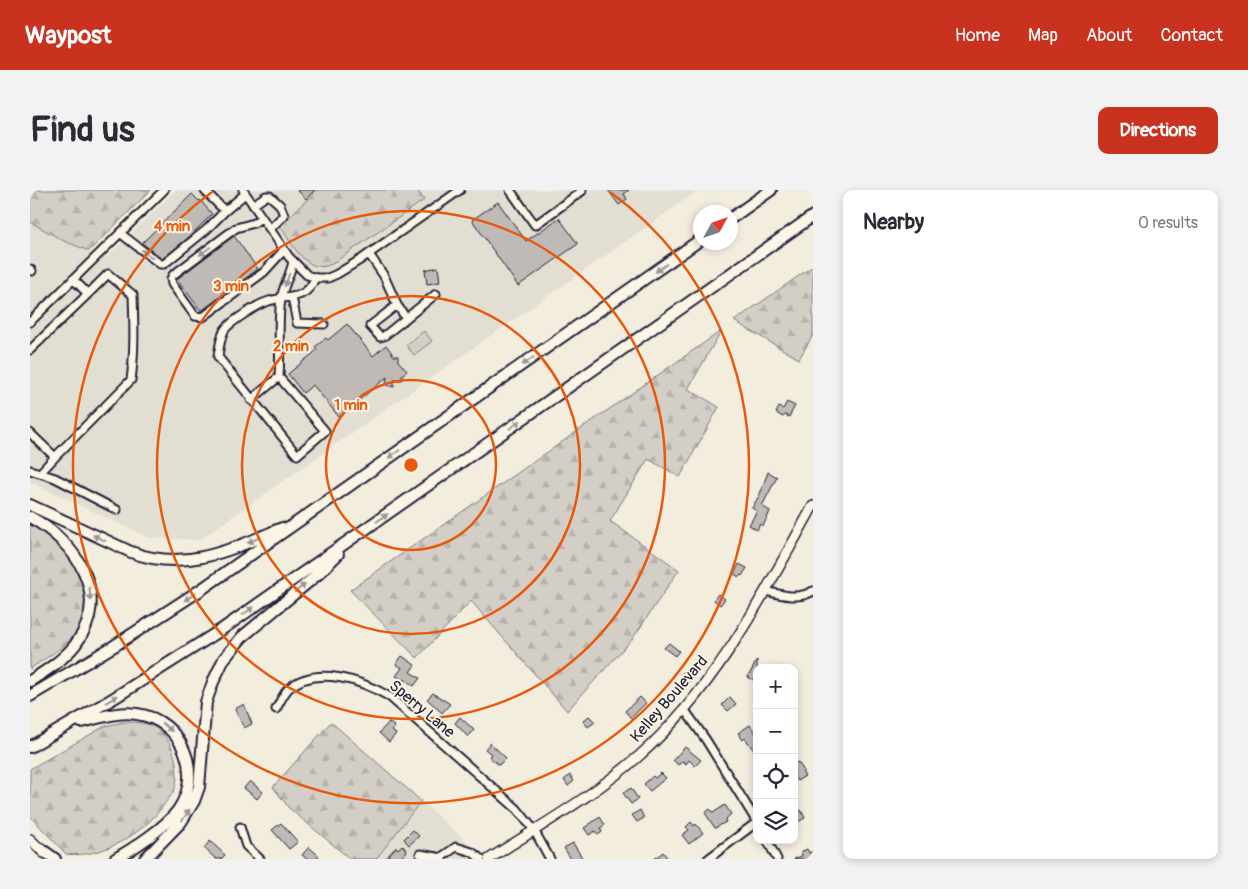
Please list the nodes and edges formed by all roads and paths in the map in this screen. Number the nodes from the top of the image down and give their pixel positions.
1 (164, 190) edge
2 (460, 190) edge
3 (510, 190) edge
4 (581, 190) edge
5 (772, 190) edge
6 (206, 191) edge
7 (244, 192) edge
8 (253, 204) junction
9 (225, 211) junction
10 (738, 213) edge
11 (813, 216) edge
12 (262, 217) junction
13 (270, 229) junction
14 (120, 233) junction
15 (693, 245) edge
16 (284, 250) junction
17 (369, 254) junction
18 (293, 262) junction
19 (315, 278) junction
20 (73, 279) junction
21 (88, 294) junction
22 (436, 294) dead end
23 (292, 297) junction
24 (281, 299) junction
25 (397, 305) junction
26 (406, 318) junction
27 (30, 322) edge
28 (324, 324) dead end
29 (30, 350) edge
30 (279, 377) junction
31 (251, 400) junction
32 (30, 433) edge
33 (55, 458) junction
34 (30, 470) edge
35 (40, 473) junction
36 (30, 505) edge
37 (117, 510) dead end
38 (812, 510) edge
39 (30, 517) edge
40 (299, 521) junction
41 (358, 534) junction
42 (813, 590) edge
43 (765, 591) junction
44 (30, 681) edge
45 (30, 696) edge
46 (276, 709) dead end
47 (684, 709) junction
48 (70, 724) junction
49 (30, 747) edge
50 (753, 816) edge
51 (753, 825) edge
52 (240, 827) dead end
53 (534, 830) junction
54 (30, 839) edge
55 (769, 844) edge
56 (134, 848) junction
57 (40, 849) junction
58 (420, 854) dead end
59 (50, 859) edge
60 (55, 859) edge
61 (115, 859) edge
62 (121, 859) edge
63 (144, 859) edge
64 (260, 859) edge
65 (442, 859) edge
66 (481, 859) edge
67 (489, 859) edge
68 (550, 859) edge
69 (708, 859) edge
70 (777, 859) edge

1 - 14 street
2 - 17 street
3 - 4 street
5 - 10 highway
6 - 9 street
7 - 8 street
7 - 9 street
8 - 12 street
8 - 13 street
9 -> 14 street
41 -> 11 highway
12 - 13 street
12 -> 16 street
13 - 16 street
14 - 20 street
15 -> 40 highway
16 - 18 street
17 - 19 street
17 - 25 street
18 - 19 street
18 -> 24 street
19 - 23 street
20 - 21 street
20 - 27 street
21 - 29 street
21 - 33 street
22 - 26 street
23 - 24 street
23 - 28 street
24 - 30 street
24 - 31 street
25 - 26 street
25 - 26 street
30 - 31 street
30 - 31 street
32 - 33 street
33 - 35 street
34 - 35 street
35 - 37 street
40 -> 36 highway
38 - 43 main road, Kelley Boulevard
39 -> 44 highway
40 -> 45 highway
48 -> 41 highway
63 -> 41 highway
42 - 43 street
43 - 47 main road, Kelley Boulevard
46 - 53 street, Sperry Lane
47 - 50 street
47 - 53 main road, Kelley Boulevard
48 - 49 highway
48 -> 56 highway
51 - 69 street
52 - 64 street
53 - 67 main road, Kelley Boulevard
53 - 68 street, Sperry Lane
54 - 57 main road
55 - 70 street
56 - 61 highway
56 - 62 highway
57 - 59 main road
57 - 60 highway
58 - 65 street
65 - 66 street

